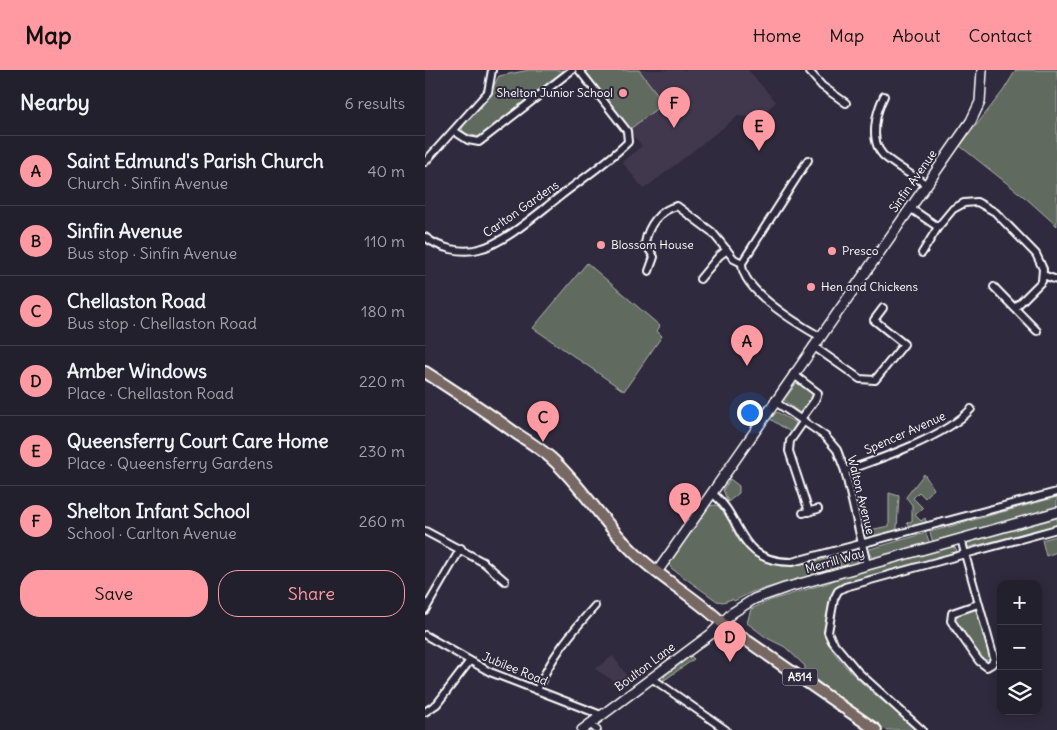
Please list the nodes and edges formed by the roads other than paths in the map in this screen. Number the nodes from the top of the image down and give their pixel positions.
1 (492, 70) edge
2 (572, 70) edge
3 (579, 70) edge
4 (808, 70) edge
5 (982, 70) edge
6 (884, 96) dead end
7 (846, 103) dead end
8 (454, 131) junction
9 (808, 160) dead end
10 (425, 162) edge
11 (926, 184) junction
12 (910, 208) junction
13 (938, 227) junction
14 (425, 237) edge
15 (727, 250) junction
16 (922, 253) dead end
17 (742, 263) junction
18 (649, 271) dead end
19 (1043, 275) junction
20 (700, 280) dead end
21 (1057, 280) edge
22 (994, 287) dead end
23 (883, 308) dead end
24 (1015, 308) junction
25 (1037, 331) dead end
26 (819, 336) junction
27 (813, 346) junction
28 (425, 372) edge
29 (793, 374) junction
30 (774, 401) junction
31 (971, 409) dead end
32 (803, 420) junction
33 (845, 471) junction
34 (1057, 492) edge
35 (712, 493) junction
36 (818, 510) dead end
37 (1057, 512) edge
38 (1057, 529) edge
39 (425, 531) edge
40 (961, 538) junction
41 (862, 546) junction
42 (461, 548) junction
43 (965, 554) junction
44 (867, 565) junction
45 (657, 572) junction
46 (505, 581) dead end
47 (978, 604) junction
48 (595, 606) dead end
49 (425, 610) edge
50 (723, 624) junction
51 (425, 635) edge
52 (469, 662) junction
53 (653, 679) junction
54 (537, 690) junction
55 (425, 712) edge
56 (601, 715) junction
57 (590, 724) junction
58 (582, 730) edge
59 (597, 730) edge
60 (726, 730) edge
61 (877, 730) edge
62 (922, 730) edge

1 - 8 street
2 - 8 street
3 - 14 street, Carlton Gardens
4 - 7 street
5 - 11 street, Sinfin Avenue
6 - 11 street
8 - 10 street
9 - 17 street
11 - 12 street, Sinfin Avenue
12 - 13 street
12 - 26 street, Sinfin Avenue
13 - 16 street
13 - 19 street
15 - 17 street
15 - 18 street
15 - 20 street
17 - 26 street
19 - 21 street
19 - 24 street
22 - 24 street
23 - 27 street
24 - 25 street
26 - 27 street, Sinfin Avenue
27 - 29 street, Sinfin Avenue
28 - 45 main road, A514
29 - 30 street, Sinfin Avenue
29 - 32 street
30 - 32 street, Walton Avenue
30 - 35 street, Sinfin Avenue
31 - 33 street, Spencer Avenue
32 - 33 street, Walton Avenue
32 - 36 street
33 - 41 street, Walton Avenue
34 - 41 street, Merrill Way
35 - 41 street, Merrill Way
35 - 45 street, Sinfin Avenue
37 - 40 street, Merrill Way
38 - 43 street
39 - 42 street
40 - 43 street
40 - 44 street, Merrill Way
41 - 44 street, Walton Avenue
42 - 46 street
42 - 49 street
43 - 47 street
43 - 62 street
44 - 50 street, Merrill Way
45 - 50 main road, A514
47 - 47 street
48 - 54 street
50 - 53 street, Boulton Lane
50 - 61 main road, A514
51 - 52 street, Jubilee Road
52 - 54 street, Jubilee Road
52 - 55 street
53 - 56 street, Boulton Lane
53 - 60 street
54 - 56 street, Jubilee Road
56 - 57 street, Boulton Lane
57 - 58 street, Boulton Lane
57 - 59 street

